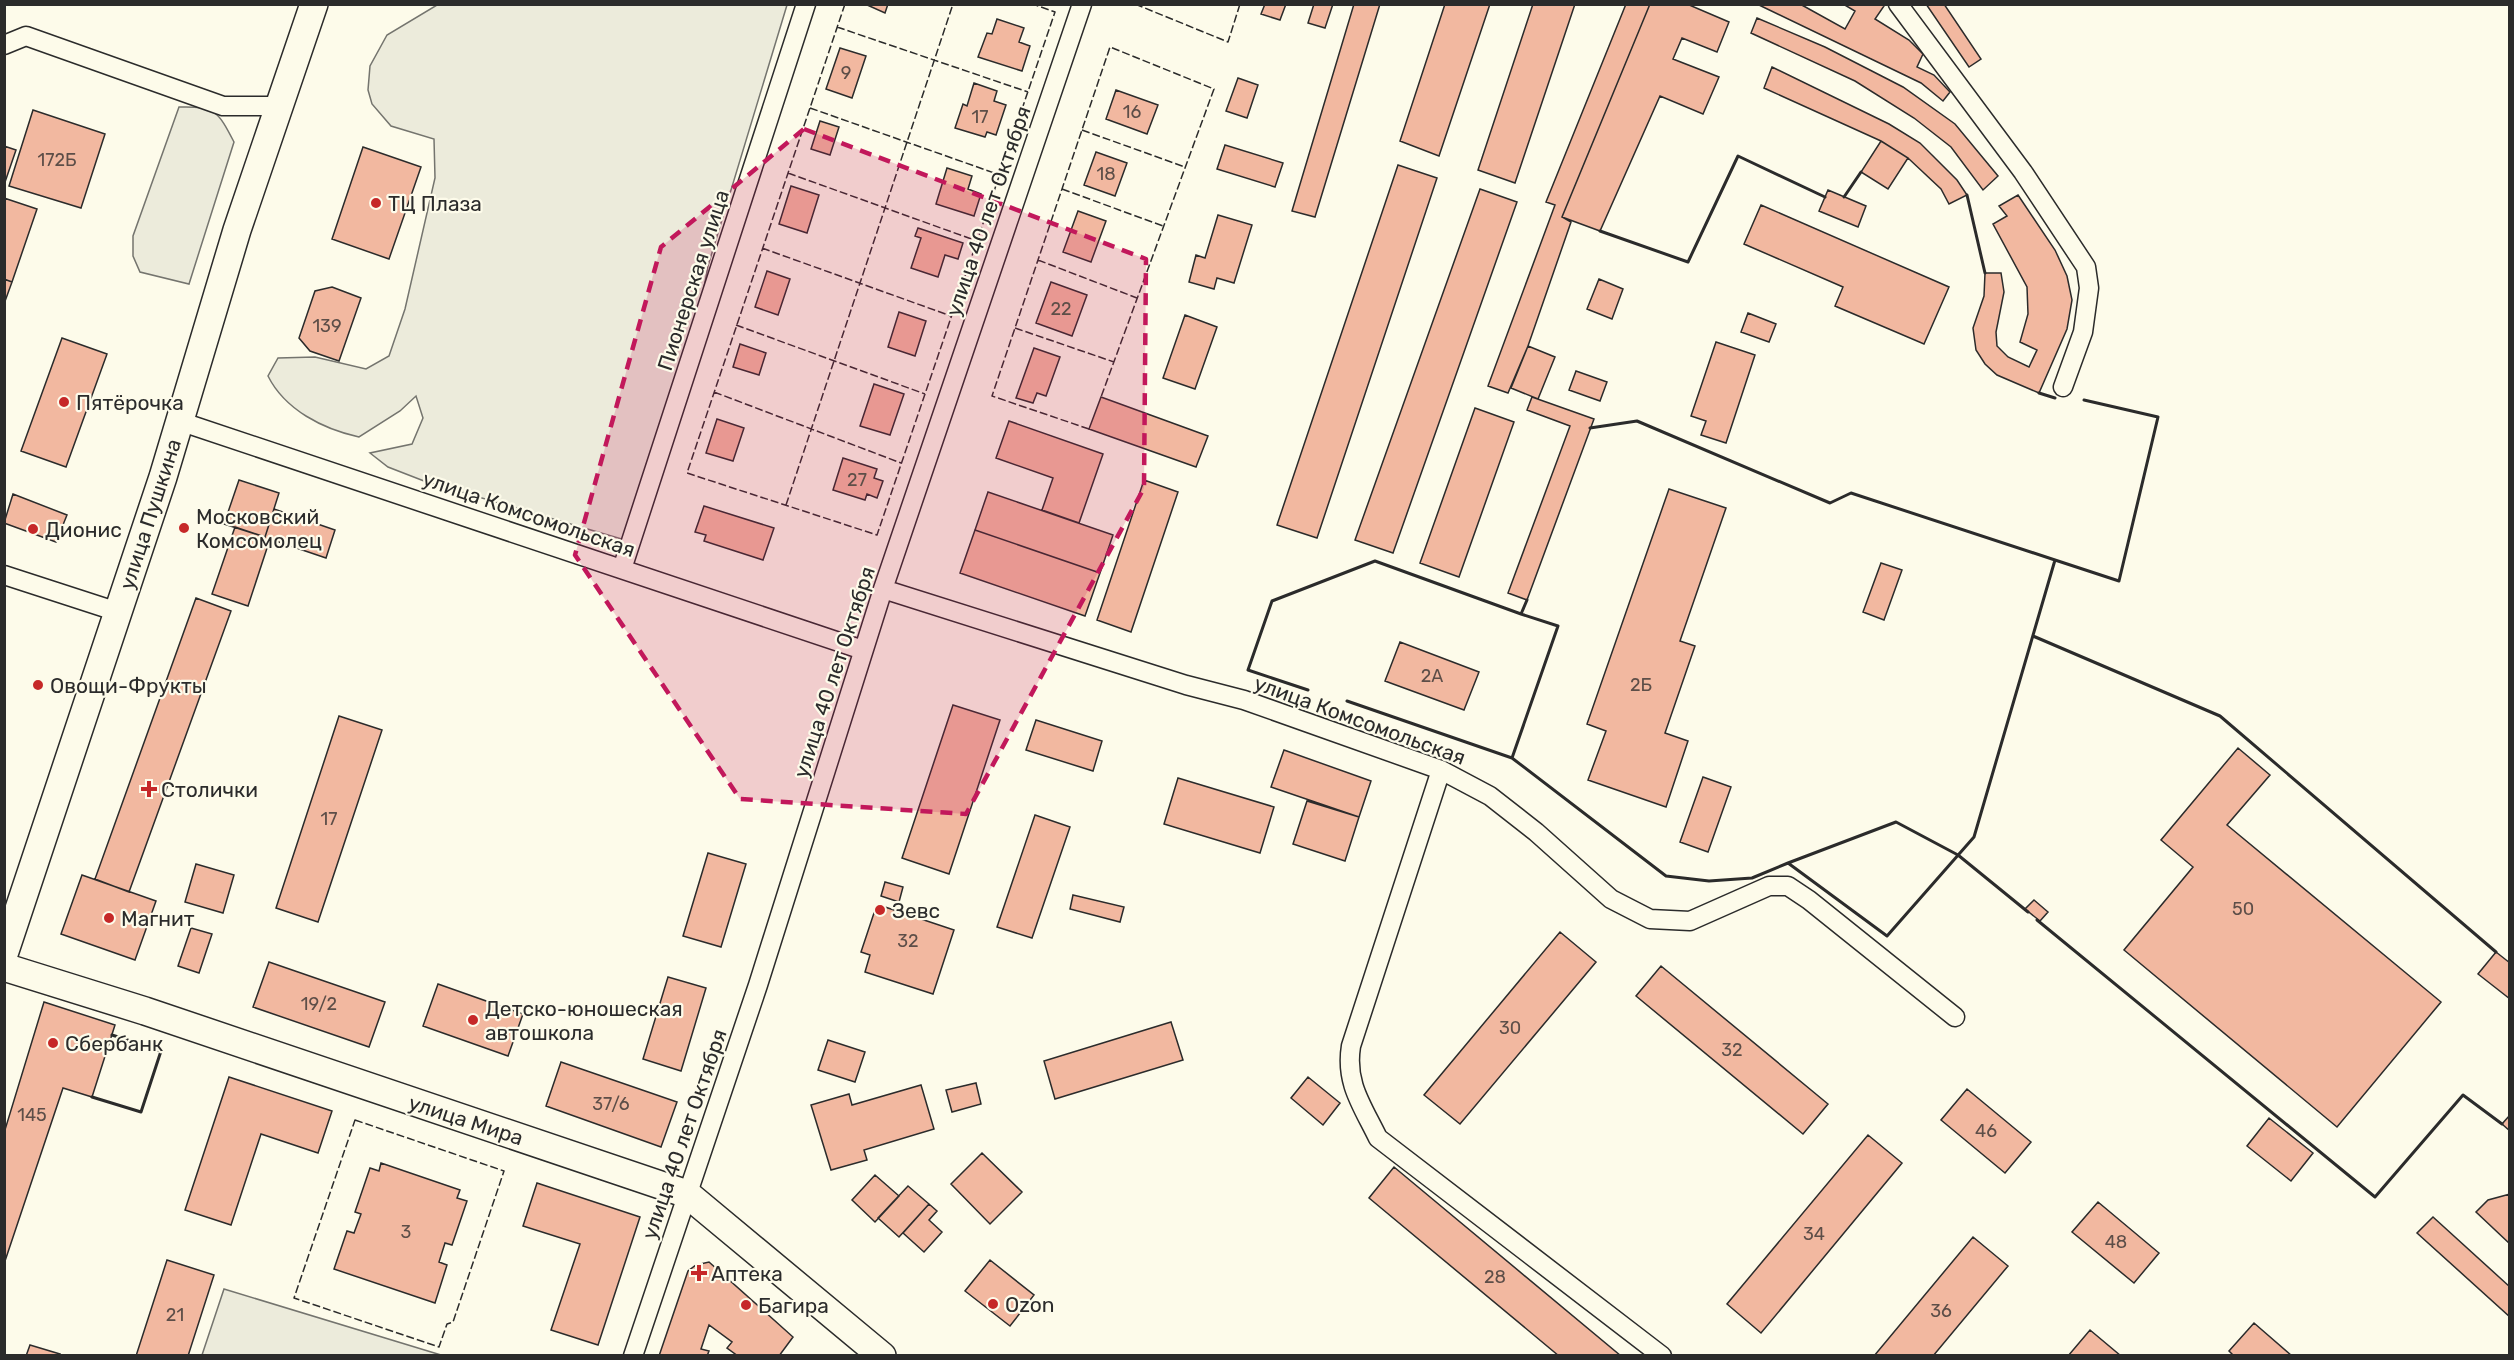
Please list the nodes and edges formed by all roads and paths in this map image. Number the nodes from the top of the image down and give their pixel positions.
1 (314, 4) edge
2 (806, 4) edge
3 (1082, 4) edge
4 (1899, 4) edge
5 (4, 45) edge
6 (278, 106) junction
7 (2063, 387) dead end
8 (179, 421) junction
9 (622, 569) junction
10 (4, 575) edge
11 (883, 589) junction
12 (118, 612) junction
13 (863, 650) junction
14 (1441, 770) junction
15 (4, 954) edge
16 (4, 966) edge
17 (1955, 1017) dead end
18 (687, 1194) junction
19 (633, 1356) edge
20 (882, 1356) edge
21 (1662, 1356) edge

1 - 6 main road, улица Пушкина
2 - 9 street, Пионерская улица
3 - 11 street, улица 40 лет Октября
4 - 7 street
5 - 6 street
6 - 8 main road, улица Пушкина
8 - 9 street, улица Комсомольская
8 - 12 main road, улица Пушкина
9 - 13 street, улица Комсомольская
10 - 12 street
11 - 13 street, улица 40 лет Октября
11 - 14 street, улица Комсомольская
12 - 15 main road, улица Пушкина
13 - 18 street, улица 40 лет Октября
14 - 17 street, улица Комсомольская
14 - 21 street
16 - 18 main road, улица Мира
18 - 19 street, улица 40 лет Октября
18 - 20 main road, улица Мира

